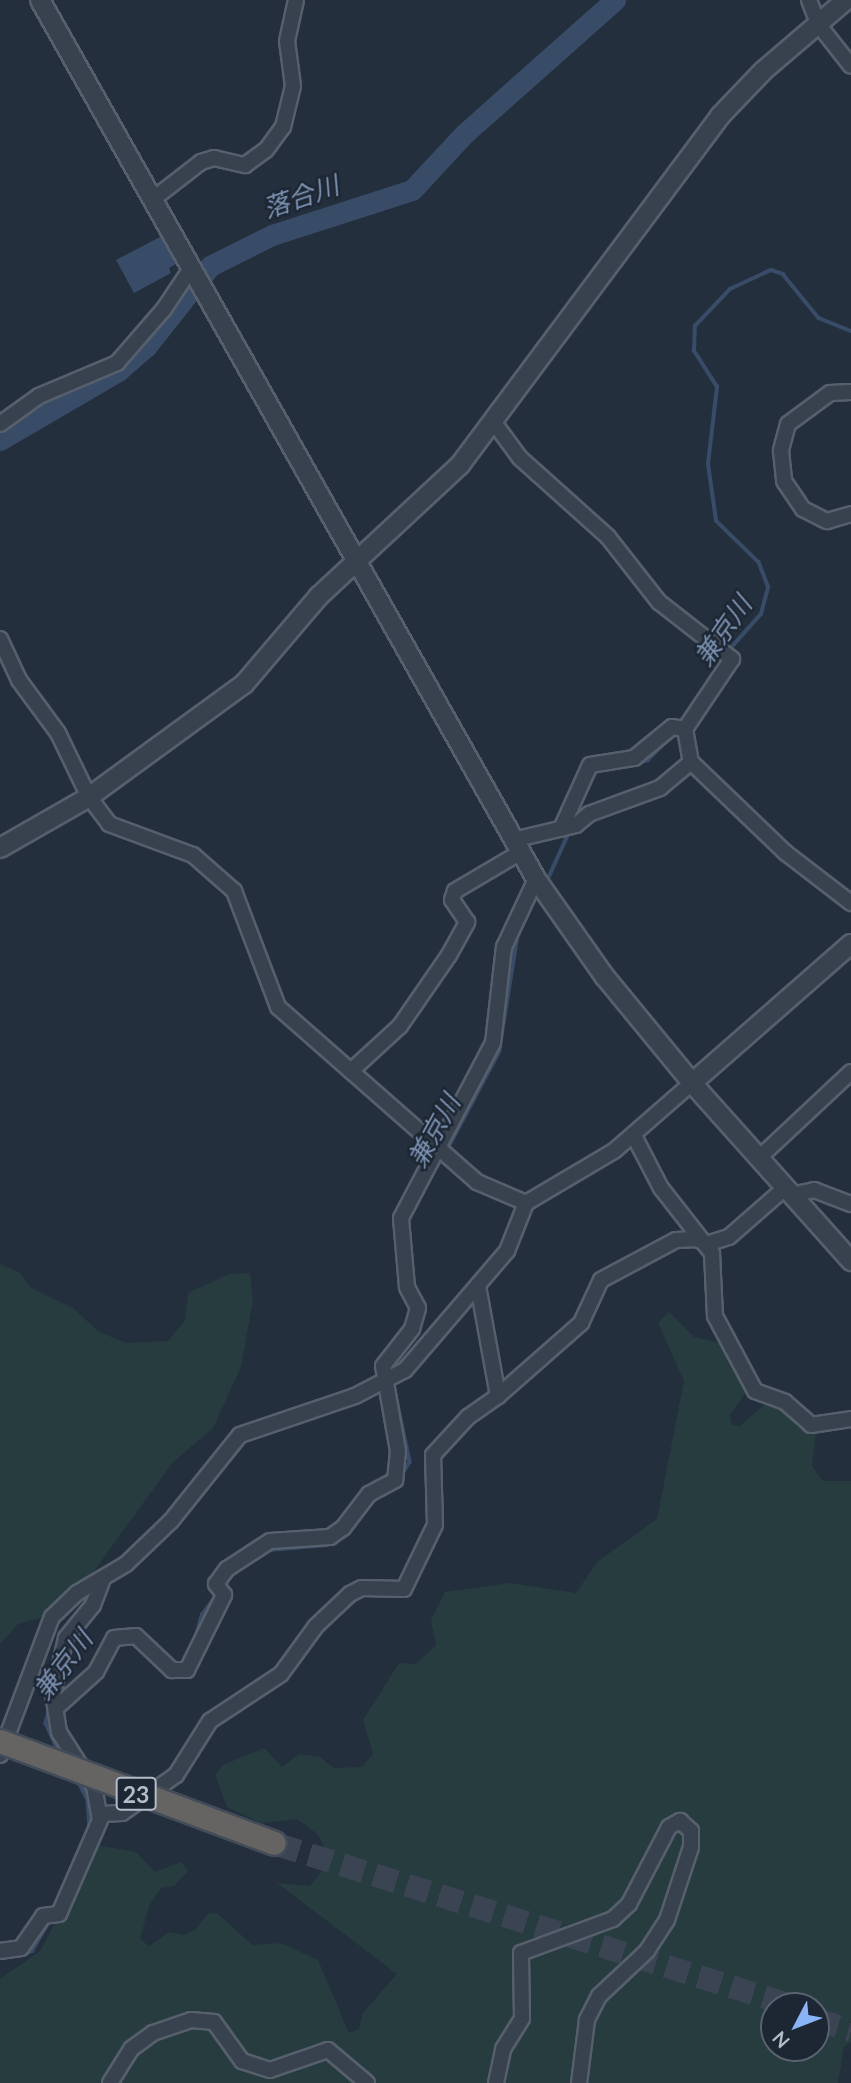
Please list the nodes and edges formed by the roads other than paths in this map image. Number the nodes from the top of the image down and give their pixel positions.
1 (40, 0) edge
2 (296, 0) edge
3 (809, 0) edge
4 (846, 0) edge
5 (818, 24) junction
6 (851, 66) edge
7 (152, 200) junction
8 (193, 269) junction
9 (851, 391) edge
10 (0, 424) edge
11 (495, 424) junction
12 (851, 514) edge
13 (359, 563) junction
14 (0, 639) edge
15 (680, 729) junction
16 (691, 762) junction
17 (89, 797) junction
18 (568, 827) junction
19 (517, 846) junction
20 (0, 848) edge
21 (539, 884) junction
22 (851, 902) edge
23 (851, 944) edge
24 (351, 1071) junction
25 (851, 1072) edge
26 (692, 1083) junction
27 (634, 1136) junction
28 (442, 1151) junction
29 (759, 1158) junction
30 (788, 1191) junction
31 (526, 1203) junction
32 (851, 1203) edge
33 (707, 1244) junction
34 (851, 1261) edge
35 (478, 1286) junction
36 (391, 1377) junction
37 (498, 1396) junction
38 (851, 1419) edge
39 (103, 1579) junction
40 (55, 1703) junction
41 (0, 1741) edge
42 (0, 1748) edge
43 (0, 1755) edge
44 (101, 1814) junction
45 (0, 1951) edge
46 (110, 2083) edge
47 (367, 2083) edge
48 (496, 2083) edge
49 (579, 2083) edge

1 - 7 street
2 - 7 street
3 - 5 street
4 - 5 street
5 - 6 street
5 - 11 street
7 - 8 street
8 - 10 street
8 - 13 street
9 - 12 street
11 - 13 street
11 - 15 street
13 - 17 street
13 - 19 street
14 - 17 street
15 - 16 street
15 - 18 street
16 - 18 street
16 - 22 street
17 - 20 street
17 - 24 street
18 - 19 street
19 - 21 street
19 - 24 street
21 - 26 street
21 - 28 street
23 - 26 street
24 - 28 street
25 - 29 street
26 - 27 street
26 - 29 street
27 - 31 street
27 - 33 street
28 - 31 street
28 - 36 street
29 - 30 street
30 - 32 street
30 - 33 street
30 - 34 street
31 - 35 street
33 - 37 street
33 - 38 street
35 - 36 street
35 - 37 street
36 - 39 street
36 - 40 street
37 - 44 street
39 - 40 street
39 - 43 street
40 - 44 street
41 - 42 highway, 23, bridge
44 - 45 street
46 - 47 street
48 - 49 street

